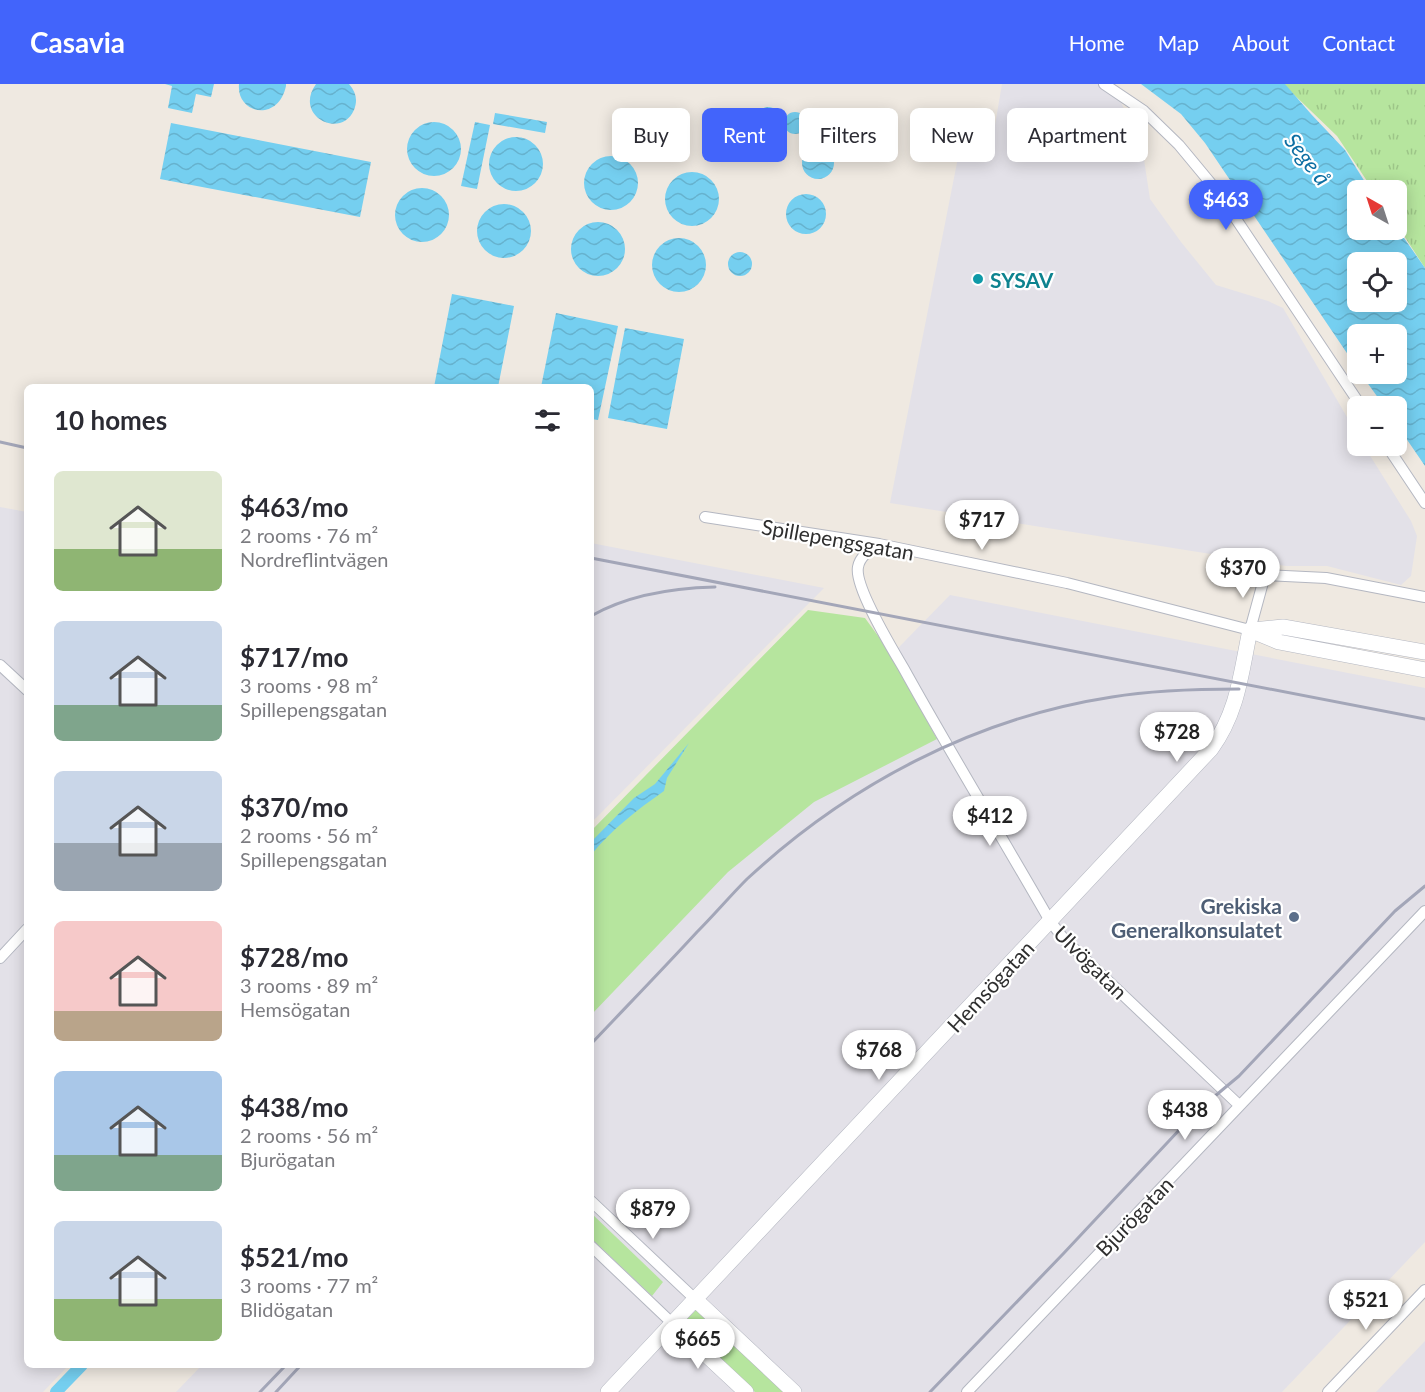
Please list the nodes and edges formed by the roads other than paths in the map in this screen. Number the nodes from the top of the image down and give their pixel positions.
1 (1104, 84) edge
2 (1354, 396) edge
3 (1394, 456) edge
4 (1425, 503) edge
5 (705, 517) dead end
6 (879, 544) junction
7 (1425, 597) edge
8 (1250, 630) junction
9 (1425, 652) edge
10 (0, 665) edge
11 (1425, 670) edge
12 (24, 687) edge
13 (1425, 911) edge
14 (1050, 921) junction
15 (24, 932) edge
16 (0, 958) edge
17 (1239, 1105) junction
18 (594, 1204) edge
19 (594, 1249) edge
20 (1425, 1290) edge
21 (696, 1300) junction
22 (673, 1324) junction
23 (608, 1392) edge
24 (746, 1392) edge
25 (794, 1392) edge
26 (967, 1392) edge
27 (1328, 1392) edge

1 - 2 street
3 - 4 street
5 - 6 street, Spillepengsgatan
6 - 8 street, Spillepengsgatan
6 - 14 street, Ulvögatan
7 - 8 street
8 - 9 street, Spillepengsgatan
8 - 11 street, Spillepengsgatan
8 - 14 street, Hemsögatan
10 - 12 street
13 - 17 street, Bjurögatan
14 - 17 street, Ulvögatan
14 - 21 street, Hemsögatan
15 - 16 street
17 - 26 street, Bjurögatan
18 - 21 street
19 - 22 street
20 - 27 street
21 - 22 street, Hemsögatan
21 - 25 street
22 - 23 street, Hemsögatan
22 - 24 street

